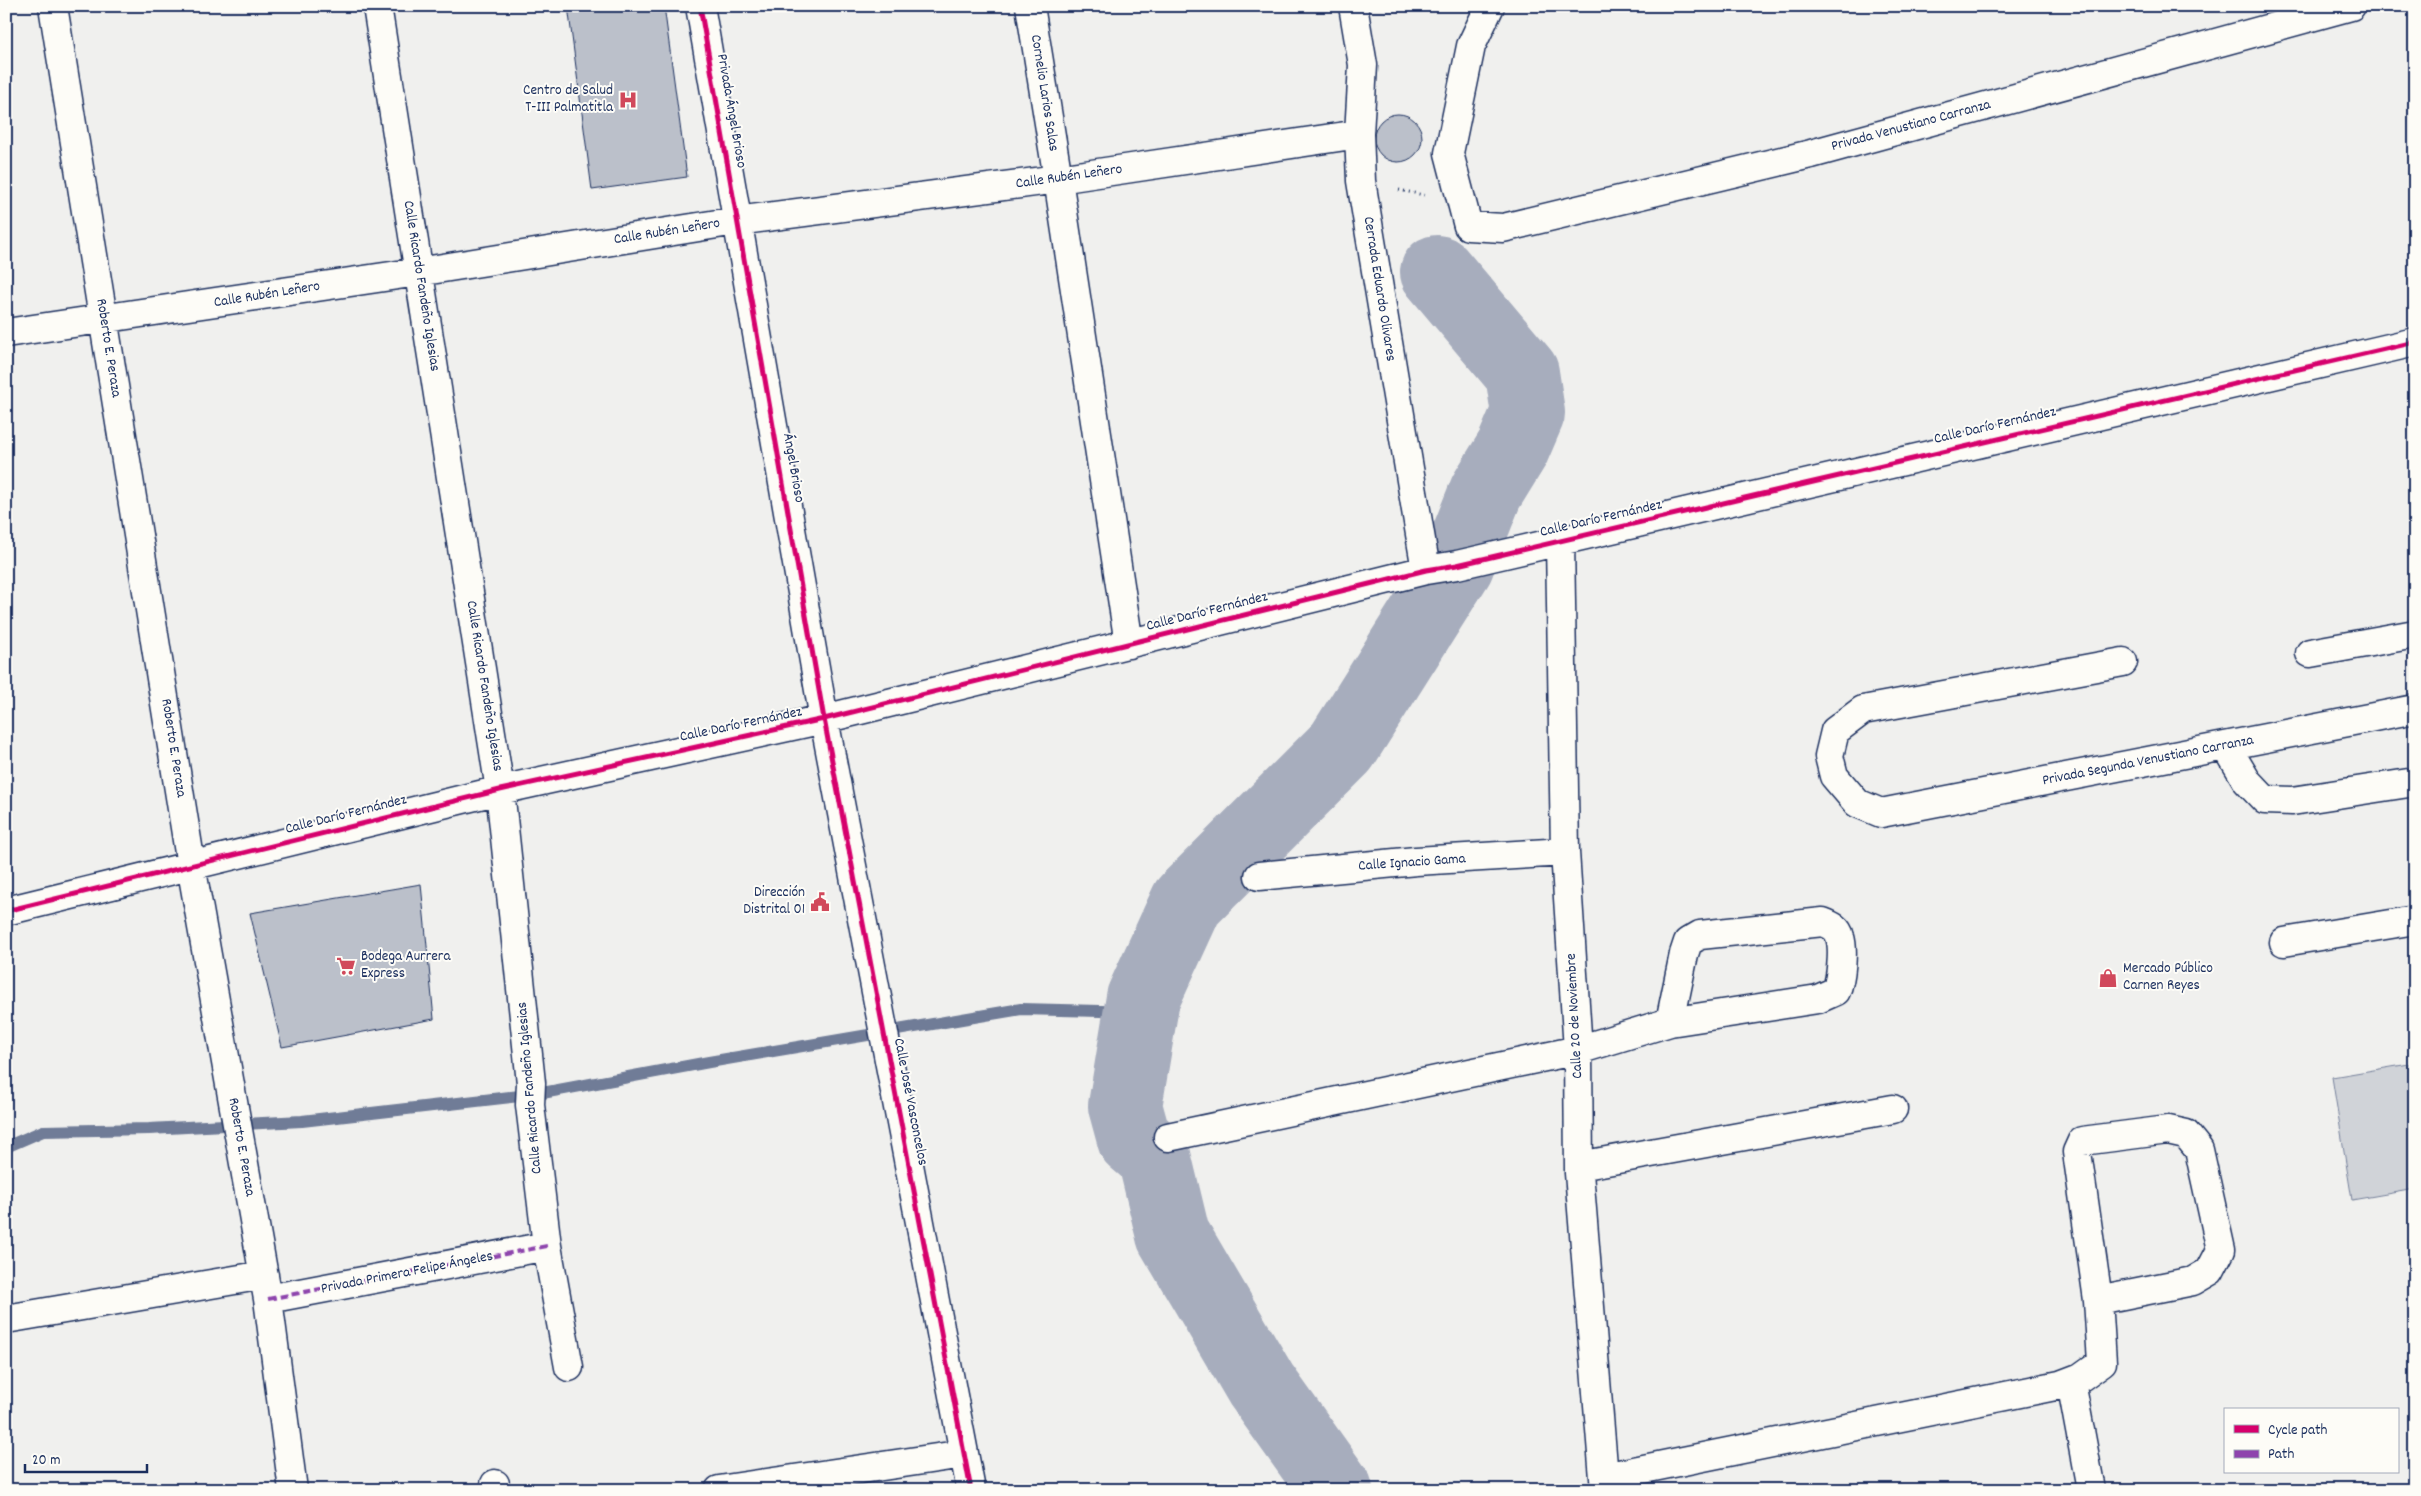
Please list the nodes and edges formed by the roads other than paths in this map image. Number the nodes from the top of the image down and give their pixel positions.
1 (52, 6) edge
2 (377, 6) edge
3 (700, 6) edge
4 (1030, 6) edge
5 (1353, 6) edge
6 (1490, 6) edge
7 (2352, 6) edge
8 (1359, 134) junction
9 (1058, 179) junction
10 (736, 221) junction
11 (418, 272) junction
12 (104, 320) junction
13 (6, 332) edge
14 (2415, 342) edge
15 (1560, 541) junction
16 (1426, 570) junction
17 (2415, 634) edge
18 (1128, 644) junction
19 (2310, 653) dead end
20 (2123, 662) dead end
21 (2415, 709) edge
22 (824, 719) junction
23 (2226, 746) junction
24 (2415, 782) edge
25 (500, 790) junction
26 (1565, 852) junction
27 (192, 865) junction
28 (1259, 876) dead end
29 (6, 911) edge
30 (2415, 920) edge
31 (2284, 942) dead end
32 (1670, 1022) junction
33 (1578, 1050) junction
34 (1893, 1110) dead end
35 (1168, 1137) dead end
36 (1579, 1166) junction
37 (547, 1246) junction
38 (266, 1287) junction
39 (2098, 1300) junction
40 (6, 1319) edge
41 (569, 1367) dead end
42 (2071, 1382) junction
43 (964, 1454) junction
44 (1604, 1484) edge
45 (293, 1490) edge
46 (719, 1490) edge
47 (971, 1490) edge
48 (2092, 1490) edge

1 - 12 street, Roberto E. Peraza
2 - 11 street, Calle Ricardo Fandeño Iglesias
3 - 10 street, Privada Ángel Brioso
4 - 9 street, Cornelio Larios Salas
5 - 8 street, Cerrada Eduardo Olivares
6 - 7 street, Privada Venustiano Carranza
8 - 9 street, Calle Rubén Leñero
8 - 16 street, Cerrada Eduardo Olivares
9 - 10 street, Calle Rubén Leñero
9 - 18 street, Cornelio Larios Salas
10 - 11 street, Calle Rubén Leñero
10 - 22 street, Ángel Brioso
11 - 12 street, Calle Rubén Leñero
11 - 25 street, Calle Ricardo Fandeño Iglesias
12 - 13 street, Calle Rubén Leñero
12 - 27 street, Roberto E. Peraza
14 - 15 street, Calle Darío Fernández
15 - 16 street, Calle Darío Fernández
15 - 26 street, Calle 20 de Noviembre
16 - 18 street, Calle Darío Fernández
17 - 19 street
18 - 22 street, Calle Darío Fernández
20 - 23 street, Privada Segunda Venustiano Carranza
21 - 23 street, Privada Segunda Venustiano Carranza
22 - 25 street, Calle Darío Fernández
22 - 43 street, Calle José Vasconcelos
23 - 24 street
25 - 27 street, Calle Darío Fernández
25 - 37 street, Calle Ricardo Fandeño Iglesias
26 - 28 street, Calle Ignacio Gama
26 - 33 street, Calle 20 de Noviembre
27 - 29 street, Calle Darío Fernández
27 - 38 street, Roberto E. Peraza
30 - 31 street
32 - 32 street
32 - 33 street
33 - 35 street
33 - 36 street, Calle 20 de Noviembre
34 - 36 street
36 - 44 street, Calle 20 de Noviembre
37 - 38 street, Privada Primera Felipe Ángeles
37 - 41 street, Calle Ricardo Fandeño Iglesias
38 - 40 street, Privada Primera Felipe Ángeles
38 - 45 street, Roberto E. Peraza
39 - 39 street
39 - 42 street
42 - 44 street
42 - 48 street
43 - 46 street
43 - 47 street, Calle José Vasconcelos

